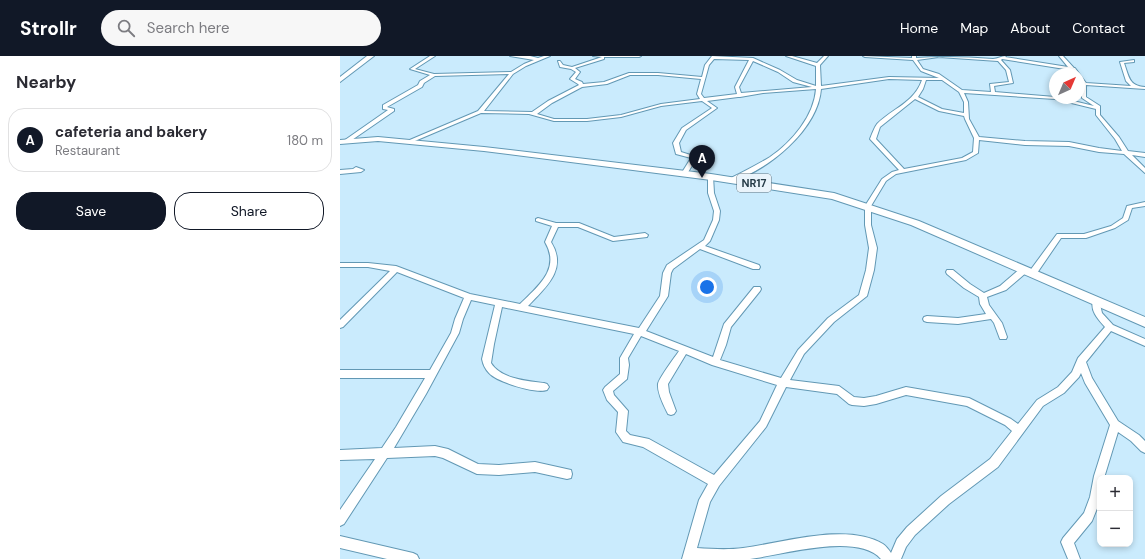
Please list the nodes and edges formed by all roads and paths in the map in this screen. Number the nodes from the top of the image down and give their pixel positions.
1 (371, 56) edge
2 (434, 56) edge
3 (512, 56) edge
4 (548, 56) edge
5 (595, 56) edge
6 (608, 56) edge
7 (639, 56) edge
8 (788, 56) edge
9 (826, 56) edge
10 (865, 56) edge
11 (1062, 56) edge
12 (714, 57) edge
13 (914, 57) edge
14 (1002, 58) edge
15 (752, 59) junction
16 (538, 60) junction
17 (1132, 61) dead end
18 (559, 62) dead end
19 (818, 65) junction
20 (572, 68) junction
21 (1067, 68) edge
22 (1073, 68) edge
23 (512, 73) junction
24 (434, 75) junction
25 (704, 78) junction
26 (925, 78) junction
27 (944, 79) junction
28 (340, 80) edge
29 (1085, 84) edge
30 (581, 86) junction
31 (817, 88) junction
32 (1136, 88) junction
33 (1145, 88) edge
34 (961, 90) junction
35 (993, 92) junction
36 (1145, 93) edge
37 (740, 96) junction
38 (915, 97) junction
39 (1049, 97) edge
40 (1085, 99) edge
41 (702, 100) junction
42 (1078, 104) edge
43 (1098, 109) junction
44 (480, 112) junction
45 (533, 114) junction
46 (967, 115) junction
47 (977, 138) junction
48 (343, 141) edge
49 (408, 142) junction
50 (1126, 153) junction
51 (1145, 155) edge
52 (341, 169) edge
53 (356, 169) dead end
54 (903, 171) junction
55 (1145, 171) edge
56 (684, 174) junction
57 (711, 177) junction
58 (731, 180) junction
59 (1145, 204) edge
60 (868, 206) junction
61 (538, 220) dead end
62 (556, 225) junction
63 (645, 235) dead end
64 (699, 246) junction
65 (340, 265) edge
66 (756, 266) dead end
67 (396, 269) junction
68 (950, 272) dead end
69 (1028, 272) junction
70 (757, 289) dead end
71 (983, 296) junction
72 (469, 297) junction
73 (1096, 302) junction
74 (499, 303) junction
75 (521, 308) junction
76 (991, 316) junction
77 (927, 319) dead end
78 (1145, 322) edge
79 (340, 324) edge
80 (1110, 327) junction
81 (640, 332) junction
82 (1003, 337) dead end
83 (1145, 343) edge
84 (684, 350) junction
85 (1081, 361) junction
86 (715, 362) junction
87 (340, 374) edge
88 (431, 374) junction
89 (783, 383) junction
90 (544, 387) dead end
91 (671, 411) dead end
92 (1115, 424) junction
93 (1019, 430) junction
94 (1145, 448) edge
95 (385, 452) junction
96 (340, 455) edge
97 (566, 474) dead end
98 (715, 482) junction
99 (340, 520) edge
100 (340, 542) edge
101 (688, 557) edge
102 (413, 559) edge
103 (889, 559) edge
104 (895, 559) edge
105 (1074, 559) edge

1 - 28 main road
2 - 24 street
3 - 16 street
4 - 16 street
5 - 6 street
6 - 7 street
6 - 20 street
8 - 19 street
9 - 19 street
10 - 13 street
11 - 22 street
12 - 15 street
12 - 25 street
13 - 14 street
13 - 27 street
14 - 21 street
14 - 35 street
15 - 31 street
15 - 37 street
16 - 23 street
17 - 32 street
18 - 20 street
19 - 31 street
20 - 30 street
23 - 24 street
23 - 44 street
24 - 48 street
25 - 30 street
25 - 41 street
26 - 27 street
26 - 31 street
26 - 38 street
27 - 34 street
29 - 32 street
30 - 45 street
31 - 37 street
31 - 58 street
32 - 33 street
32 - 36 street
34 - 35 street
34 - 46 street
35 - 39 street
37 - 41 street
38 - 46 street
38 - 54 street
40 - 43 street
41 - 45 street
41 - 56 street
42 - 43 street
43 - 50 street
44 - 45 street
44 - 49 street
46 - 47 street
47 - 50 street
47 - 54 street
48 - 49 main road, NR17
49 - 56 main road, NR17
50 - 51 street
50 - 55 street
52 - 53 street
54 - 60 street
56 - 57 main road, NR17
57 - 58 main road, NR17
57 - 64 street
58 - 60 main road, NR17
59 - 69 street
60 - 69 main road, NR17
60 - 89 street
61 - 62 street
62 - 63 street
62 - 75 street
64 - 66 street
64 - 81 street
65 - 67 street
67 - 72 street
67 - 79 street
68 - 71 street
69 - 71 street
69 - 73 main road, NR17
70 - 86 street
71 - 76 street
72 - 74 street
72 - 88 street
73 - 78 main road, NR17
73 - 80 street
74 - 75 street
74 - 90 street
75 - 81 street
76 - 77 street
76 - 82 street
80 - 83 street
80 - 85 street
81 - 84 street
81 - 98 street
84 - 86 street
84 - 91 street
85 - 92 street
85 - 93 street
86 - 89 street
87 - 88 street
88 - 95 street
89 - 93 street
89 - 98 street
92 - 94 street
92 - 105 street
93 - 104 street
95 - 96 street
95 - 97 street
95 - 99 street
98 - 101 street
100 - 102 street
101 - 103 street

